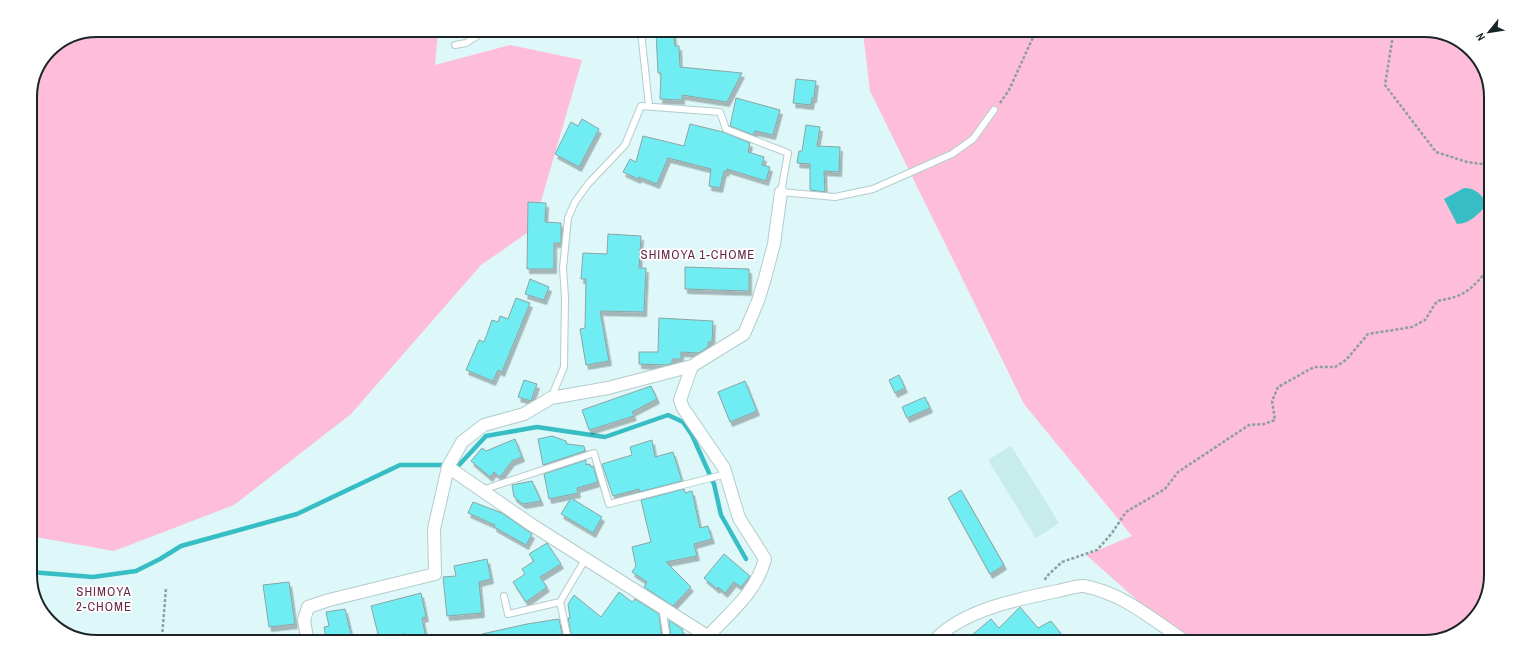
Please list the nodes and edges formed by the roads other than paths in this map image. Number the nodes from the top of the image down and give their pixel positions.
1 (476, 37) edge
2 (642, 37) edge
3 (455, 45) dead end
4 (649, 106) junction
5 (994, 110) road end
6 (782, 192) junction
7 (692, 366) junction
8 (551, 398) junction
9 (448, 467) junction
10 (726, 474) junction
11 (482, 490) junction
12 (586, 558) junction
13 (504, 596) dead end
14 (560, 602) junction
15 (661, 606) junction
16 (306, 635) edge
17 (567, 635) edge
18 (666, 635) edge
19 (705, 635) edge
20 (713, 635) edge
21 (942, 635) edge
22 (1174, 635) edge

1 - 3 lane
2 - 4 lane
4 - 6 lane
4 - 8 lane
5 - 6 lane
6 - 7 street
7 - 8 street
7 - 10 street
8 - 9 street
9 - 11 street
9 - 16 street
10 - 11 lane
10 - 20 street
11 - 12 street
12 - 14 lane
12 - 15 street
13 - 14 lane
14 - 17 lane
15 - 18 lane
15 - 19 street
21 - 22 street

